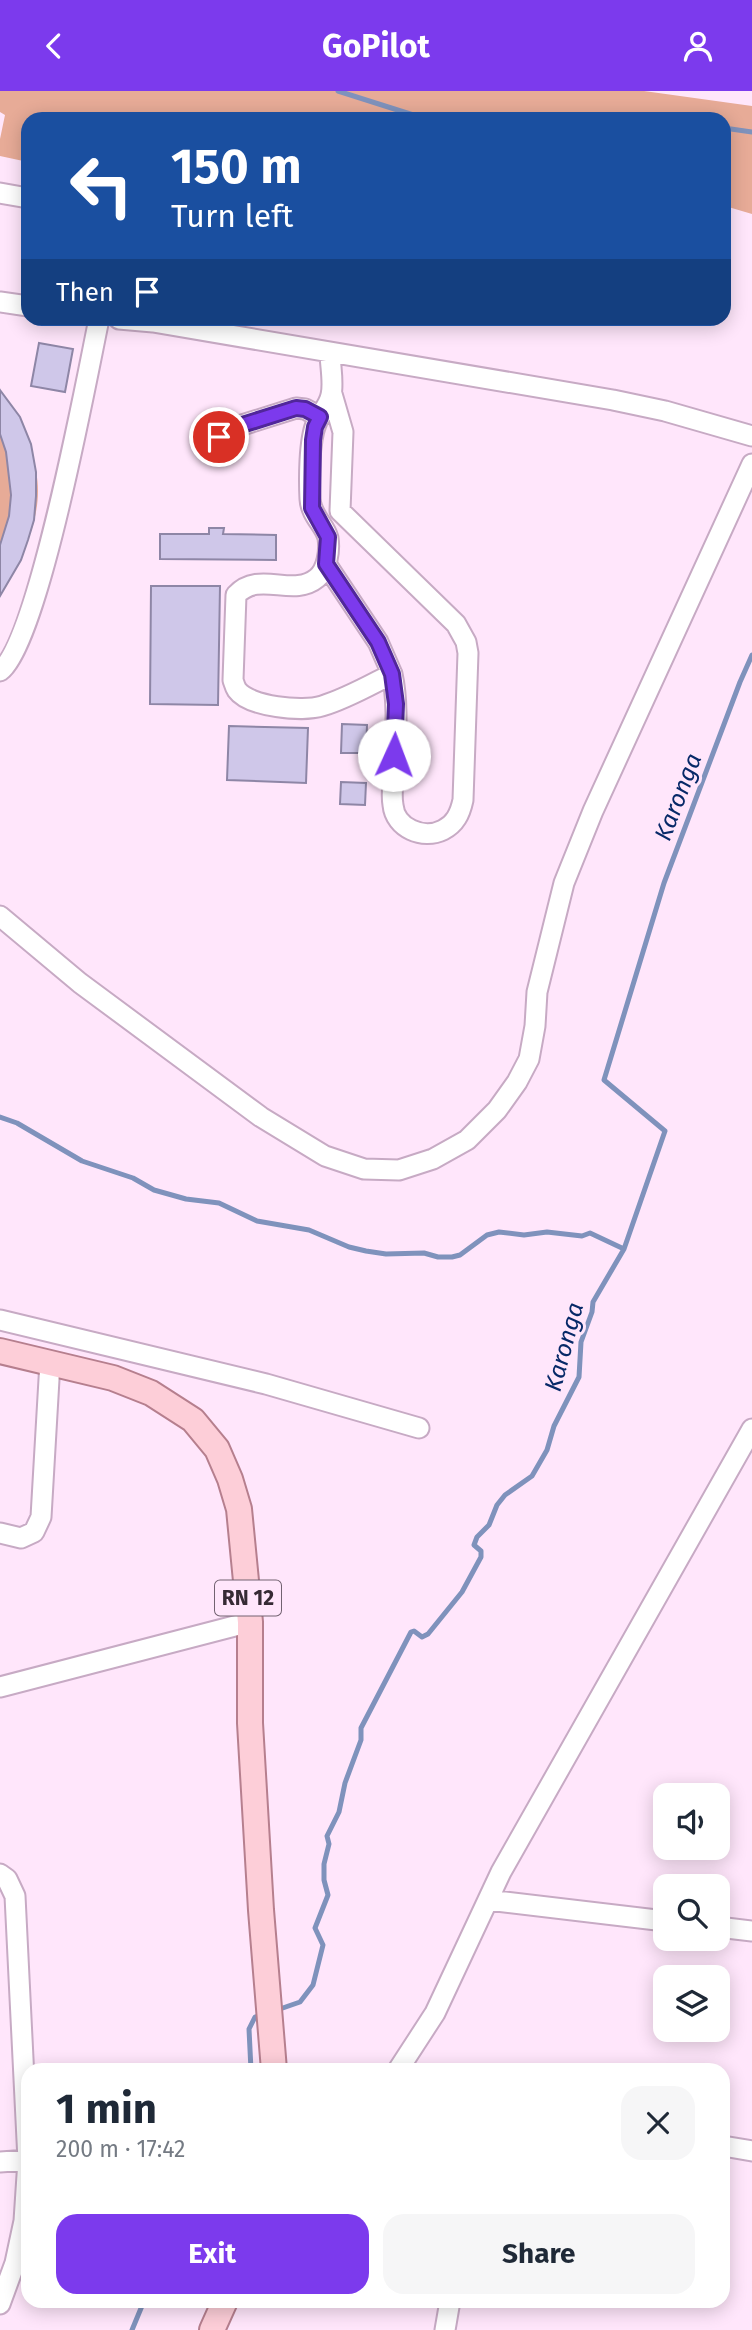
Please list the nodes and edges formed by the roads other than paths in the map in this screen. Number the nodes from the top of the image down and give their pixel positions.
1 (0, 193) edge
2 (21, 197) edge
3 (0, 302) edge
4 (21, 305) edge
5 (98, 326) edge
6 (187, 326) edge
7 (330, 352) junction
8 (332, 394) junction
9 (320, 417) junction
10 (752, 436) edge
11 (216, 452) dead end
12 (752, 464) edge
13 (340, 510) junction
14 (328, 537) junction
15 (326, 564) junction
16 (0, 671) edge
17 (392, 674) junction
18 (0, 916) edge
19 (0, 1320) edge
20 (0, 1351) edge
21 (50, 1362) junction
22 (419, 1428) dead end
23 (752, 1429) edge
24 (0, 1533) edge
25 (250, 1622) junction
26 (0, 1687) edge
27 (0, 1874) edge
28 (488, 1900) junction
29 (653, 1920) edge
30 (730, 1928) edge
31 (752, 1931) edge
32 (23, 2063) edge
33 (274, 2063) edge
34 (403, 2063) edge
35 (730, 2147) edge
36 (752, 2151) edge
37 (21, 2160) edge
38 (0, 2162) edge
39 (21, 2235) edge
40 (0, 2304) edge
41 (222, 2308) edge
42 (449, 2308) edge
43 (212, 2330) edge
44 (445, 2330) edge

1 - 2 street
3 - 4 street
5 - 16 street
6 - 7 street
7 - 8 street
7 - 10 street
8 - 9 street
8 - 13 street
9 - 11 street
9 - 14 street
12 - 18 street
13 - 14 street
13 - 17 street
14 - 15 street
15 - 17 street
15 - 17 street
19 - 22 street
20 - 21 main road, RN 12
21 - 24 street
21 - 25 main road, RN 12
23 - 28 street
25 - 26 street
25 - 33 main road, RN 12
27 - 32 street
28 - 29 street
28 - 34 street
30 - 31 street
35 - 36 street
37 - 38 street
39 - 40 street
41 - 43 main road
42 - 44 street

